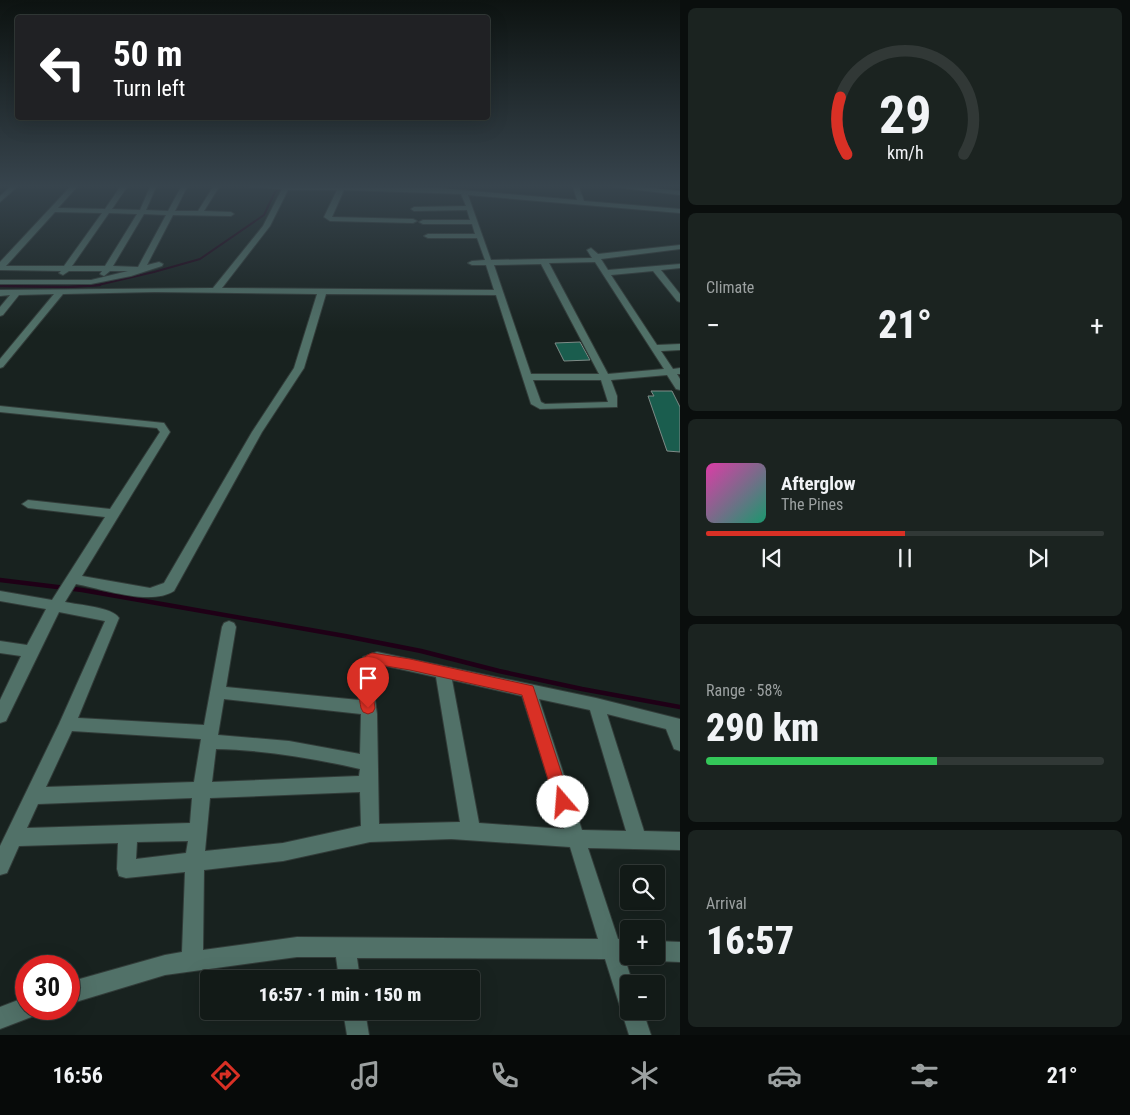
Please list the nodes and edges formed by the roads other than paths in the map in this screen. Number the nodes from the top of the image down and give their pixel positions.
1 (30, 235) edge
2 (90, 235) edge
3 (128, 235) edge
4 (160, 235) edge
5 (259, 235) edge
6 (428, 236) dead end
7 (480, 236) joint
8 (680, 247) edge
9 (594, 255) junction
10 (489, 261) junction
11 (544, 262) junction
12 (472, 263) dead end
13 (159, 264) dead end
14 (680, 266) edge
15 (0, 268) edge
16 (66, 268) junction
17 (655, 268) junction
18 (107, 269) junction
19 (141, 269) junction
20 (606, 273) junction
21 (99, 281) junction
22 (0, 282) edge
23 (56, 282) junction
24 (214, 291) junction
25 (16, 292) junction
26 (60, 292) junction
27 (322, 292) junction
28 (0, 293) edge
29 (499, 293) junction
30 (680, 299) edge
31 (0, 313) edge
32 (680, 347) edge
33 (655, 348) junction
34 (0, 365) edge
35 (669, 371) junction
36 (680, 371) edge
37 (528, 377) junction
38 (606, 377) junction
39 (680, 387) edge
40 (0, 409) edge
41 (28, 504) dead end
42 (115, 514) junction
43 (73, 581) junction
44 (0, 596) edge
45 (59, 602) junction
46 (229, 627) dead end
47 (0, 647) edge
48 (31, 652) junction
49 (443, 671) junction
50 (528, 690) junction
51 (217, 692) junction
52 (596, 705) junction
53 (2, 708) edge
54 (368, 708) junction
55 (68, 724) junction
56 (676, 725) edge
57 (210, 737) junction
58 (680, 744) edge
59 (368, 763) junction
60 (368, 784) junction
61 (202, 790) junction
62 (33, 796) junction
63 (198, 832) junction
64 (471, 832) junction
65 (370, 833) junction
66 (128, 834) junction
67 (14, 837) junction
68 (575, 839) junction
69 (638, 840) junction
70 (680, 841) edge
71 (195, 860) junction
72 (0, 866) edge
73 (345, 947) junction
74 (619, 949) edge
75 (665, 951) edge
76 (680, 952) edge
77 (192, 961) junction
78 (349, 970) edge
79 (624, 975) edge
80 (80, 990) edge
81 (15, 1012) edge
82 (0, 1018) edge
83 (356, 1020) edge
84 (635, 1020) edge
85 (358, 1035) edge
86 (640, 1035) edge

1 - 15 street
2 - 16 street
3 - 18 street
4 - 19 street
5 - 24 street
6 - 7 street
7 - 10 street
8 - 9 street
9 - 11 street
9 - 20 street
10 - 11 street
10 - 12 street
10 - 29 street
11 - 38 street
13 - 19 street
14 - 17 street
15 - 16 street
16 - 18 street
16 - 23 street
17 - 20 street
17 - 30 street
18 - 19 street
18 - 21 street
19 - 21 street
20 - 33 street
21 - 23 street
22 - 23 street
24 - 26 street
24 - 27 street
25 - 26 street
25 - 28 street
25 - 31 street
26 - 34 street
27 - 29 street
27 - 43 street
29 - 37 street
32 - 33 street
33 - 35 street
35 - 36 street
35 - 38 street
35 - 39 street
37 - 38 street
37 - 38 street
40 - 42 street
41 - 42 street
42 - 43 street
43 - 45 street
44 - 45 street
45 - 48 street
45 - 55 street
46 - 51 street
47 - 48 street
48 - 53 street
49 - 50 street
49 - 54 street
49 - 64 street
50 - 52 street
50 - 68 street
51 - 54 street
51 - 57 street
52 - 56 street
52 - 69 street
54 - 59 street
55 - 57 street
55 - 62 street
56 - 58 street
57 - 59 street
57 - 61 street
59 - 60 street
60 - 61 street
60 - 65 street
61 - 62 street
61 - 63 street
62 - 67 street
63 - 66 street
63 - 71 street
64 - 65 street
64 - 68 street
65 - 71 street
66 - 67 street
66 - 71 street
67 - 72 street
68 - 69 street
68 - 74 street
69 - 70 street
71 - 77 street
73 - 74 street
73 - 77 street
73 - 78 street
74 - 79 street
75 - 76 street
77 - 80 street
81 - 82 street
83 - 85 street
84 - 86 street

